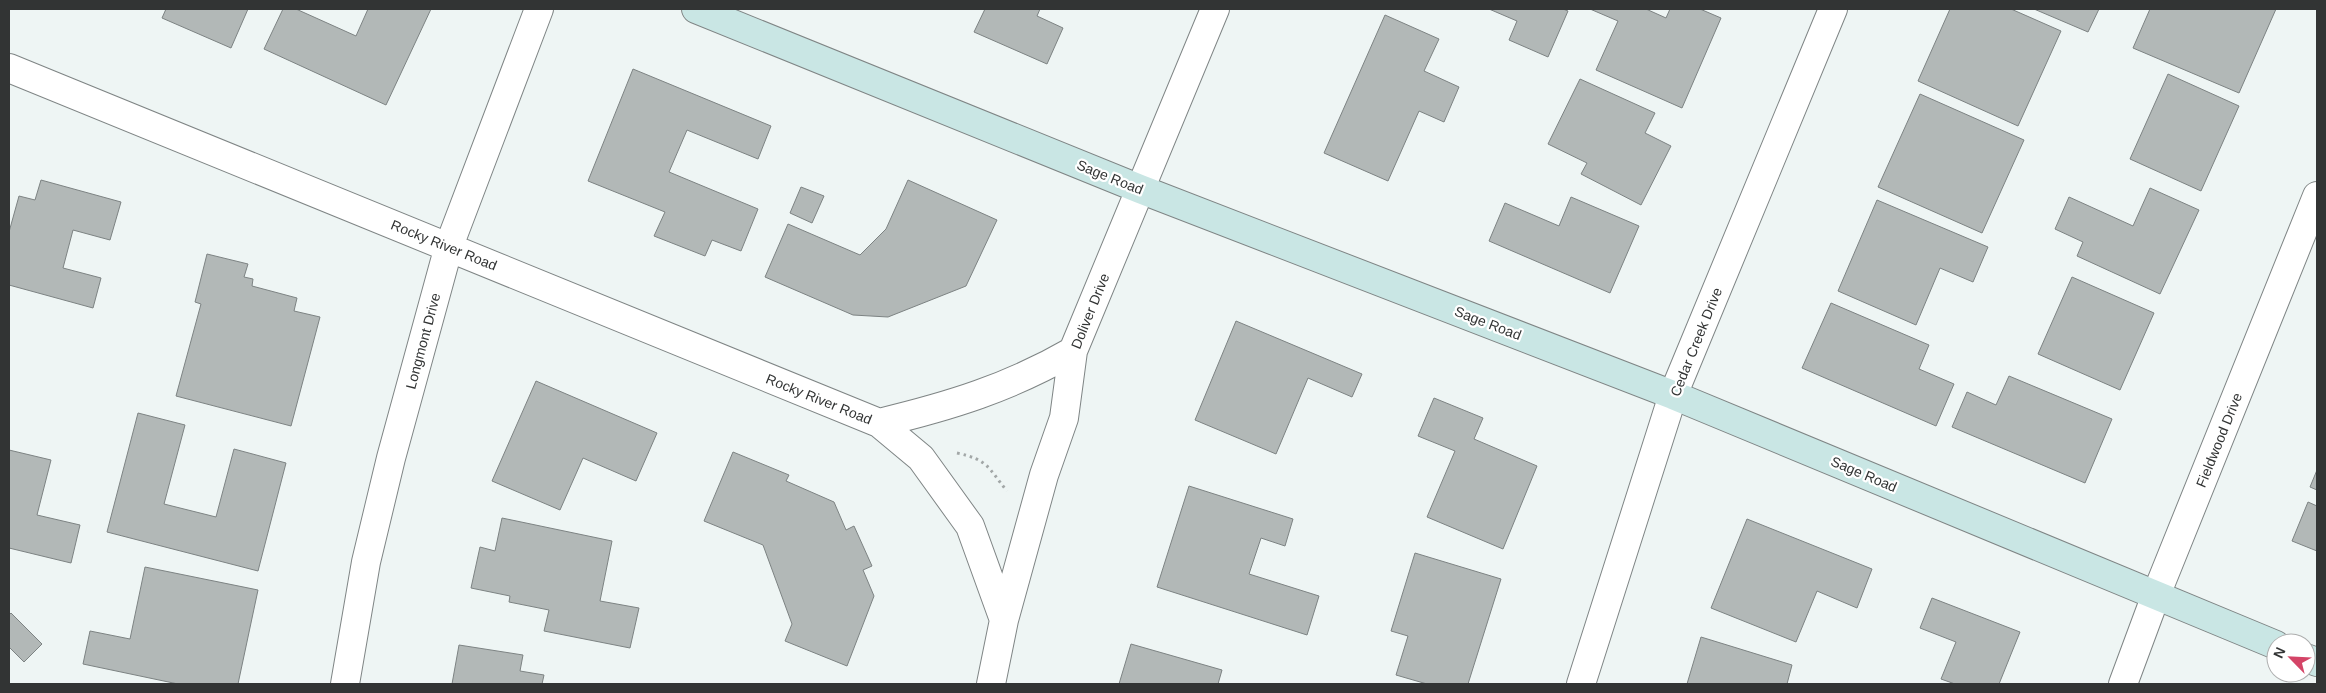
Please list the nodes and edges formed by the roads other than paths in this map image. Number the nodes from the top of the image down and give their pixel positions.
1 (539, 9) edge
2 (696, 9) edge
3 (1215, 9) edge
4 (1833, 9) edge
5 (9, 68) edge
6 (1140, 189) junction
7 (2317, 196) edge
8 (448, 246) junction
9 (1073, 351) junction
10 (1674, 394) junction
11 (879, 424) junction
12 (2156, 595) junction
13 (1004, 620) junction
14 (2266, 641) edge
15 (345, 684) edge
16 (991, 684) edge
17 (1581, 684) edge
18 (2123, 684) edge

1 - 8 street, Longmont Drive
2 - 6 street, Sage Road
3 - 6 street, Doliver Drive
4 - 10 street, Cedar Creek Drive
5 - 8 street, Rocky River Road
6 - 9 street, Doliver Drive
6 - 10 street, Sage Road
7 - 12 street, Fieldwood Drive
8 - 11 street, Rocky River Road
8 - 15 street, Longmont Drive
9 - 11 street, Rocky River Road
9 - 13 street, Doliver Drive
10 - 12 street, Sage Road
10 - 17 street, Cedar Creek Drive
11 - 13 street, Rocky River Road
12 - 14 street, Sage Road
12 - 18 street, Fieldwood Drive
13 - 16 street, Doliver Drive

